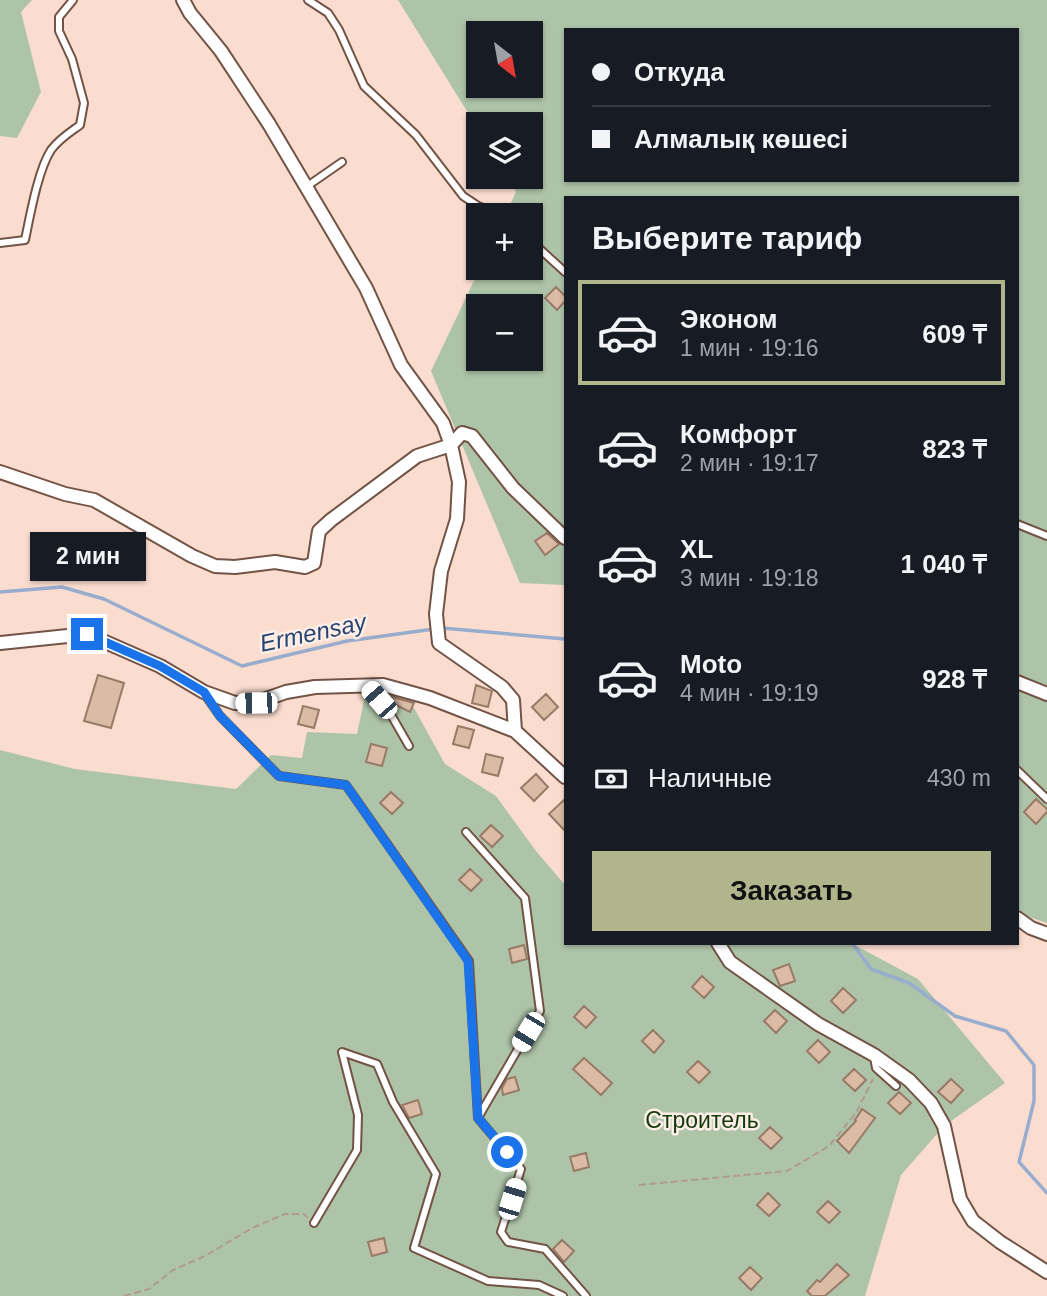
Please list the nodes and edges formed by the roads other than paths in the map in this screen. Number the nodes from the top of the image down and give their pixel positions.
1 (73, 0) edge
2 (183, 0) edge
3 (308, 0) edge
4 (342, 162) dead end
5 (306, 187) junction
6 (474, 203) edge
7 (0, 243) edge
8 (543, 252) edge
9 (564, 271) edge
10 (451, 445) junction
11 (0, 472) edge
12 (1019, 525) edge
13 (1047, 536) edge
14 (564, 537) edge
15 (0, 643) edge
16 (1019, 683) edge
17 (367, 686) junction
18 (204, 692) junction
19 (1047, 694) edge
20 (515, 731) junction
21 (409, 746) dead end
22 (1019, 772) edge
23 (564, 776) edge
24 (1047, 799) edge
25 (466, 832) dead end
26 (1019, 919) edge
27 (1047, 934) edge
28 (719, 945) edge
29 (875, 1062) junction
30 (896, 1086) dead end
31 (478, 1118) junction
32 (314, 1223) road end
33 (1047, 1272) edge
34 (563, 1296) edge
35 (586, 1296) edge

1 - 7 lane
2 - 5 street
3 - 6 lane
4 - 5 lane
5 - 10 street
8 - 9 lane
10 - 11 street
10 - 14 street
10 - 20 street
12 - 13 lane
15 - 18 street
16 - 19 street
17 - 18 street
17 - 20 street
17 - 21 lane
18 - 31 lane
20 - 23 street
22 - 24 lane
25 - 31 lane
26 - 27 street
28 - 29 street
29 - 30 lane
29 - 33 street
31 - 35 lane
32 - 34 lane

